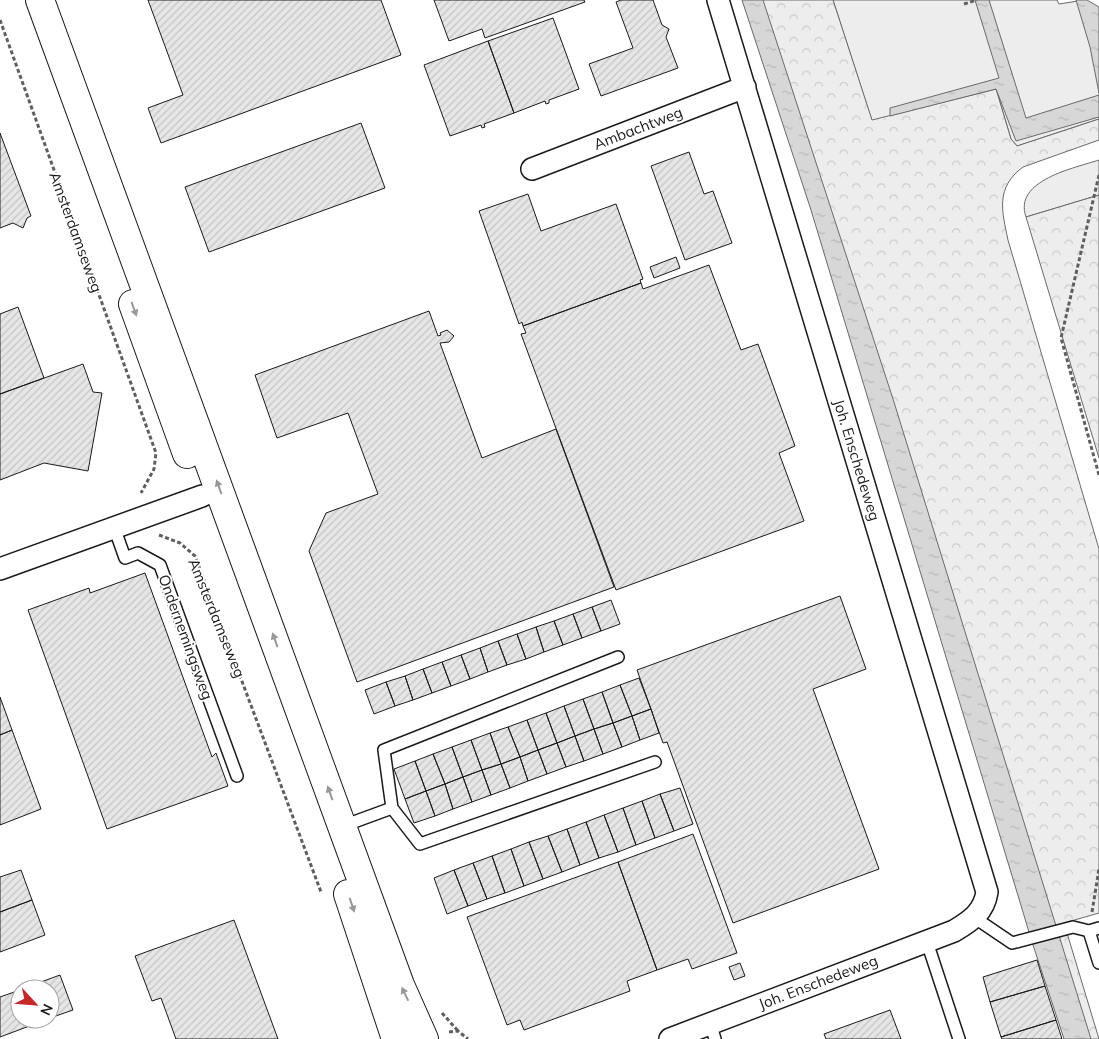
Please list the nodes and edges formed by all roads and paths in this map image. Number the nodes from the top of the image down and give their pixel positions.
1 (21, 0) edge
2 (40, 0) edge
3 (718, 0) edge
4 (977, 0) edge
5 (964, 4) dead end
6 (0, 20) edge
7 (745, 87) junction
8 (532, 169) dead end
9 (1099, 175) edge
10 (1099, 475) edge
11 (202, 496) junction
12 (146, 515) junction
13 (114, 527) junction
14 (0, 569) edge
15 (618, 657) dead end
16 (655, 762) dead end
17 (237, 776) dead end
18 (392, 808) junction
19 (342, 826) junction
20 (1099, 869) edge
21 (324, 900) dead end
22 (975, 918) junction
23 (1094, 930) edge
24 (927, 942) junction
25 (1099, 963) edge
26 (712, 1031) edge
27 (396, 1039) edge
28 (424, 1039) edge
29 (670, 1039) edge
30 (959, 1039) edge

1 -> 11 street, Amsterdamseweg
19 -> 2 street
3 - 7 street, Joh. Enschedeweg
4 - 5 path
6 - 12 path, Amsterdamseweg
7 - 8 street, Ambachtweg
7 - 22 street, Joh. Enschedeweg
9 - 10 path
11 - 12 street
11 -> 27 street, Amsterdamseweg
12 - 13 street
12 - 21 path, Amsterdamseweg
13 - 14 street
13 - 17 lane, Ondernemingsweg
15 - 18 lane
16 - 18 lane
18 - 19 lane
28 -> 19 street
20 - 23 path
22 - 23 lane
22 - 24 street, Joh. Enschedeweg
23 - 25 lane
24 - 26 street, Joh. Enschedeweg
24 - 30 lane
26 - 29 street, Joh. Enschedeweg

